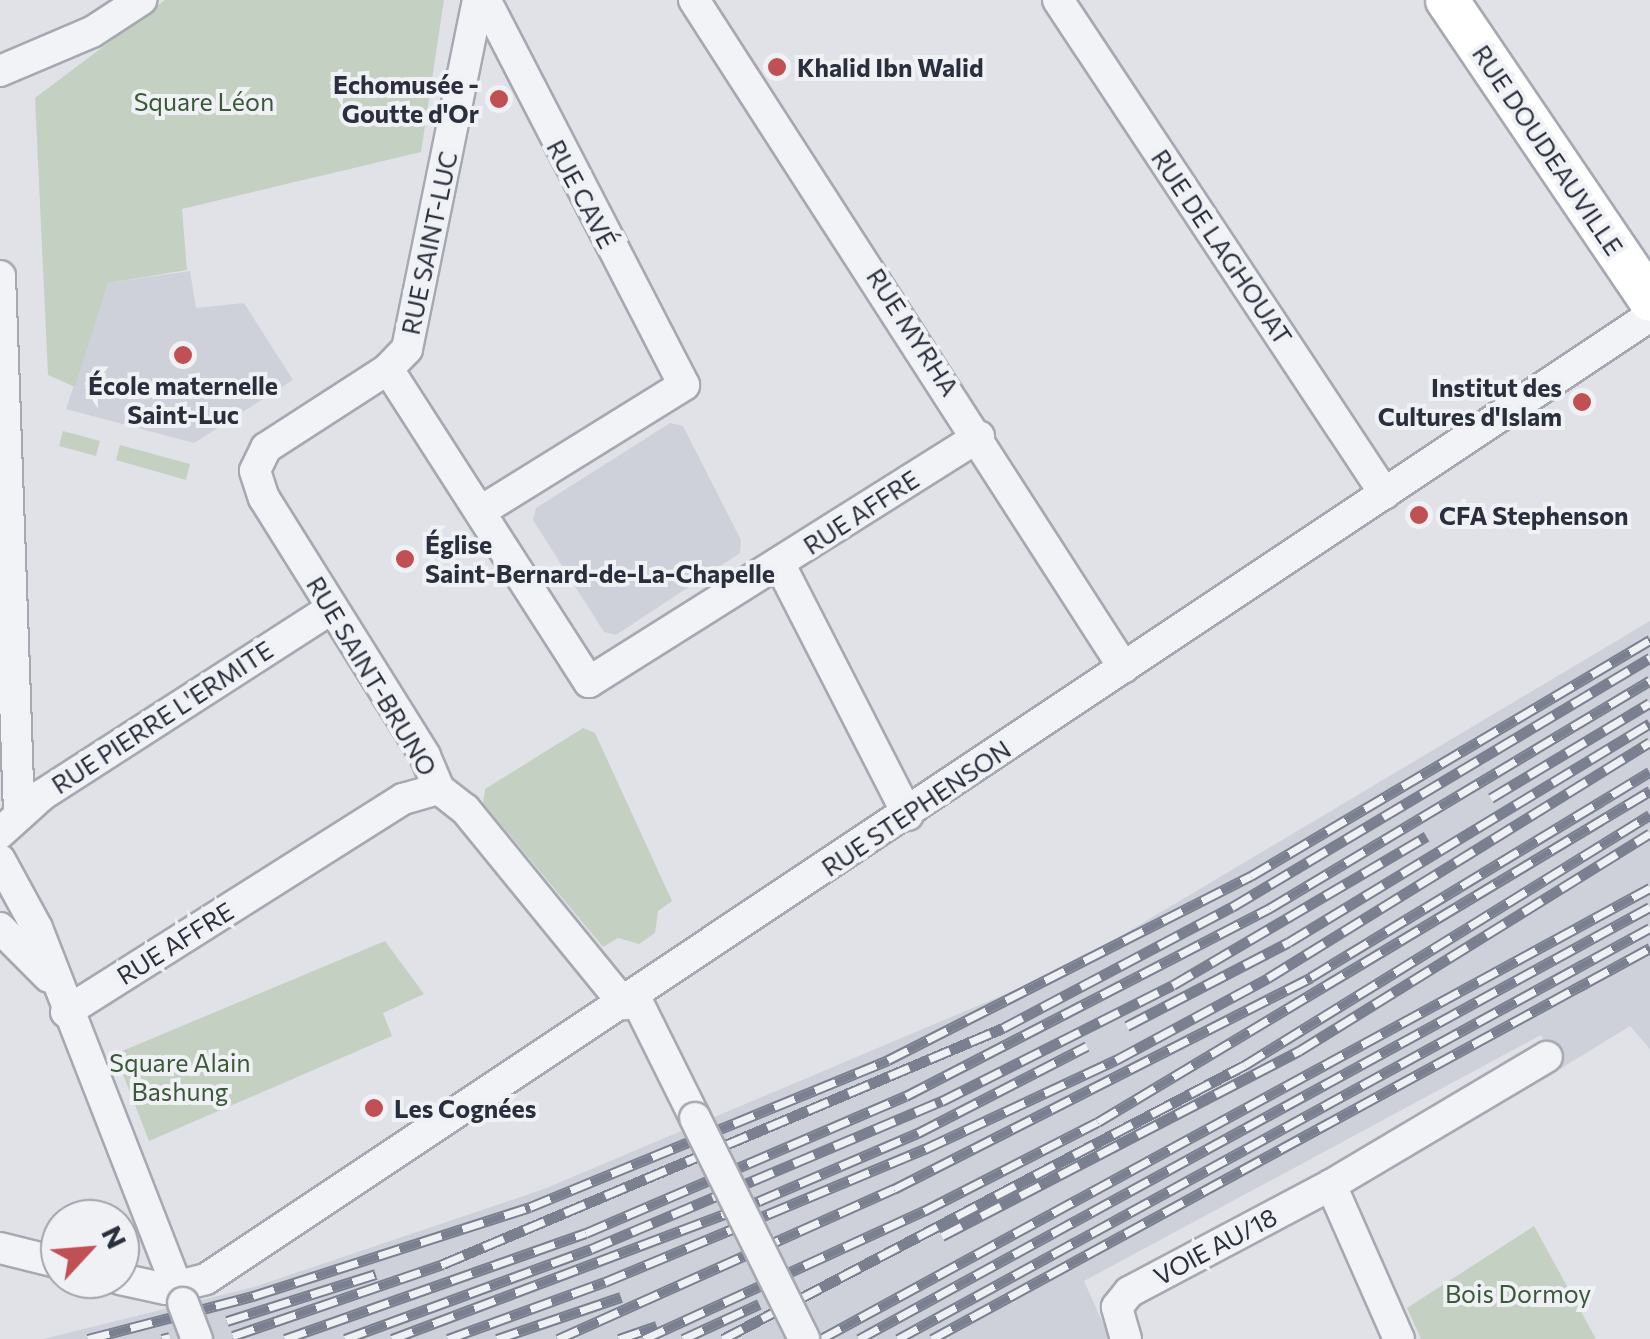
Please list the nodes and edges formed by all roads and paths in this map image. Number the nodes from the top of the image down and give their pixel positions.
1 (141, 0) edge
2 (481, 0) edge
3 (694, 0) edge
4 (1058, 0) edge
5 (1447, 0) edge
6 (0, 71) edge
7 (0, 276) edge
8 (1650, 300) edge
9 (1650, 316) edge
10 (388, 369) junction
11 (979, 436) junction
12 (255, 471) joint
13 (1385, 494) junction
14 (481, 511) junction
15 (780, 564) junction
16 (331, 608) junction
17 (1124, 668) junction
18 (439, 789) junction
19 (908, 815) junction
20 (10, 822) edge
21 (0, 860) edge
22 (0, 928) edge
23 (52, 979) junction
24 (629, 1000) junction
25 (66, 1012) junction
26 (1547, 1057) dead end
27 (1332, 1184) junction
28 (0, 1248) edge
29 (40, 1258) edge
30 (140, 1285) edge
31 (180, 1296) junction
32 (1122, 1330) edge
33 (197, 1339) edge
34 (804, 1339) edge
35 (1399, 1339) edge

1 - 6 street
2 - 10 street, RUE SAINT-LUC
2 - 14 street, RUE CAVÉ
3 - 11 street, RUE MYRHA
4 - 13 street, RUE DE LAGHOUAT
5 - 8 street, RUE DOUDEAUVILLE
7 - 20 street
9 - 13 street, RUE STEPHENSON
10 - 12 street, RUE SAINT-LUC
10 - 14 street
11 - 15 street, RUE AFFRE
11 - 17 street, RUE MYRHA
12 - 16 street, RUE SAINT-BRUNO
13 - 17 street, RUE STEPHENSON
14 - 15 street, RUE AFFRE
15 - 19 street
16 - 18 street, RUE SAINT-BRUNO
16 - 20 street, RUE PIERRE L'ERMITE
17 - 19 street, RUE STEPHENSON
18 - 24 street, RUE SAINT-BRUNO
18 - 25 street, RUE AFFRE
19 - 24 street, RUE STEPHENSON
21 - 23 street
22 - 23 street
23 - 25 street
24 - 31 street, RUE STEPHENSON
24 - 34 street, RUE SAINT-BRUNO, bridge
25 - 31 street
26 - 27 street, VOIE AU/18
27 - 32 street, VOIE AU/18
27 - 35 street
28 - 29 street
30 - 31 street
31 - 33 street, bridge

